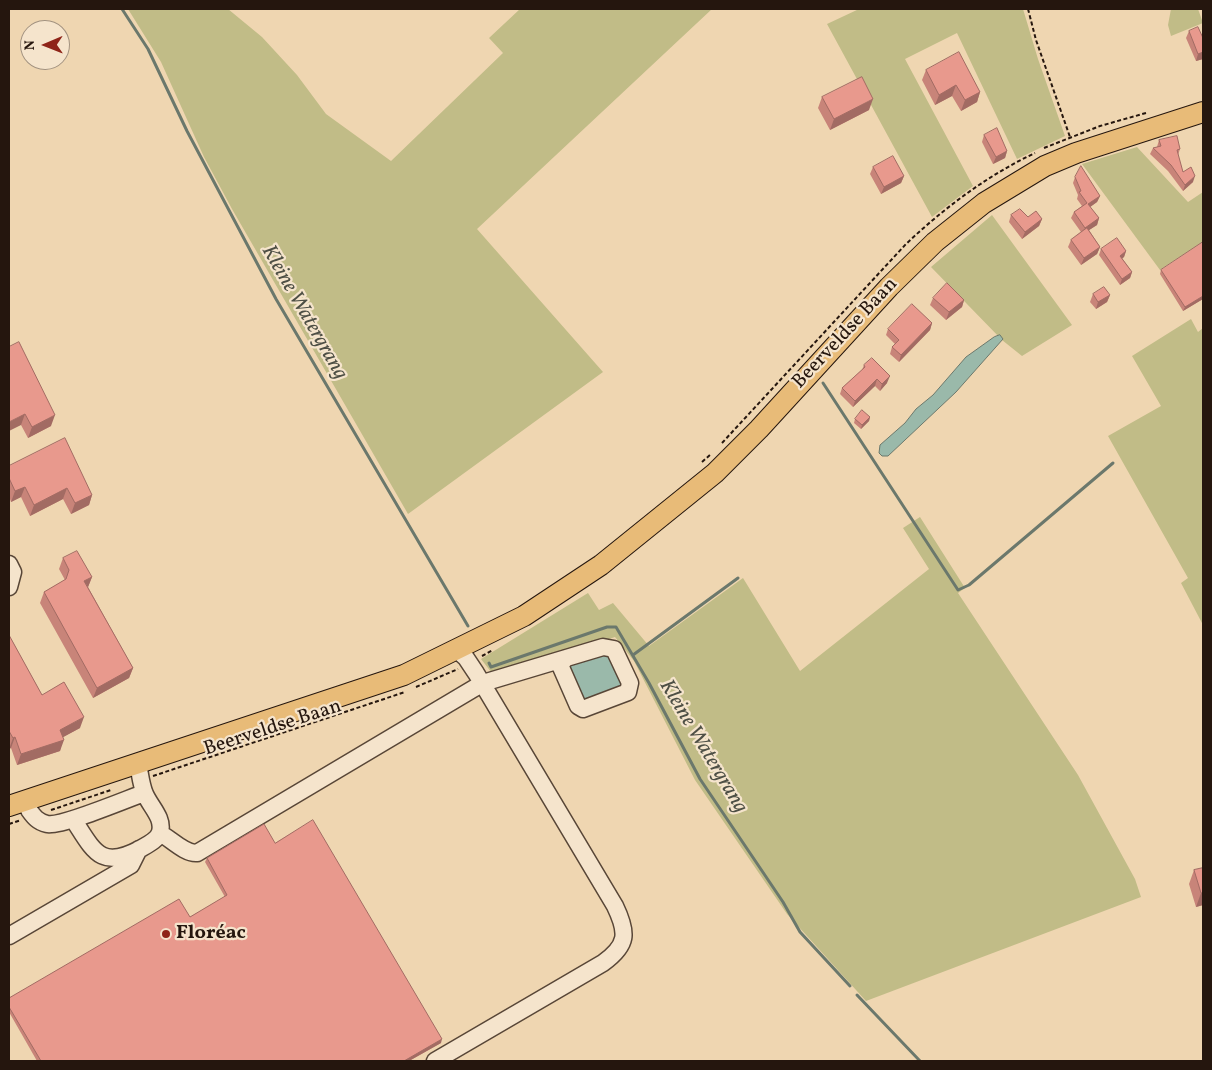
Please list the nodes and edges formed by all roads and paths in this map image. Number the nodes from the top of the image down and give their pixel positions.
1 (1028, 9) edge
2 (1153, 111) dead end
3 (1203, 112) edge
4 (1073, 145) junction
5 (720, 444) dead end
6 (714, 450) dead end
7 (697, 467) dead end
8 (9, 564) edge
9 (9, 587) edge
10 (462, 654) junction
11 (566, 658) junction
12 (482, 683) junction
13 (139, 768) junction
14 (144, 793) junction
15 (9, 806) edge
16 (29, 810) junction
17 (9, 816) edge
18 (73, 819) junction
19 (160, 833) junction
20 (139, 849) junction
21 (9, 936) edge
22 (436, 1061) edge

1 - 4 path
2 - 4 path
3 - 4 main road, Beerveldse Baan
4 - 5 path
4 - 10 main road, Beerveldse Baan
6 - 7 path
8 - 9 street
10 - 12 street
10 - 13 main road, Beerveldse Baan
11 - 11 street
11 - 12 street
12 - 19 street
12 - 22 street
13 - 14 street
13 - 15 main road, Beerveldse Baan
13 - 16 main road, Beerveldse Baan
14 - 18 street
14 - 19 street
16 - 17 main road, Beerveldse Baan
16 - 18 street
18 - 20 street
19 - 20 street
20 - 21 street

